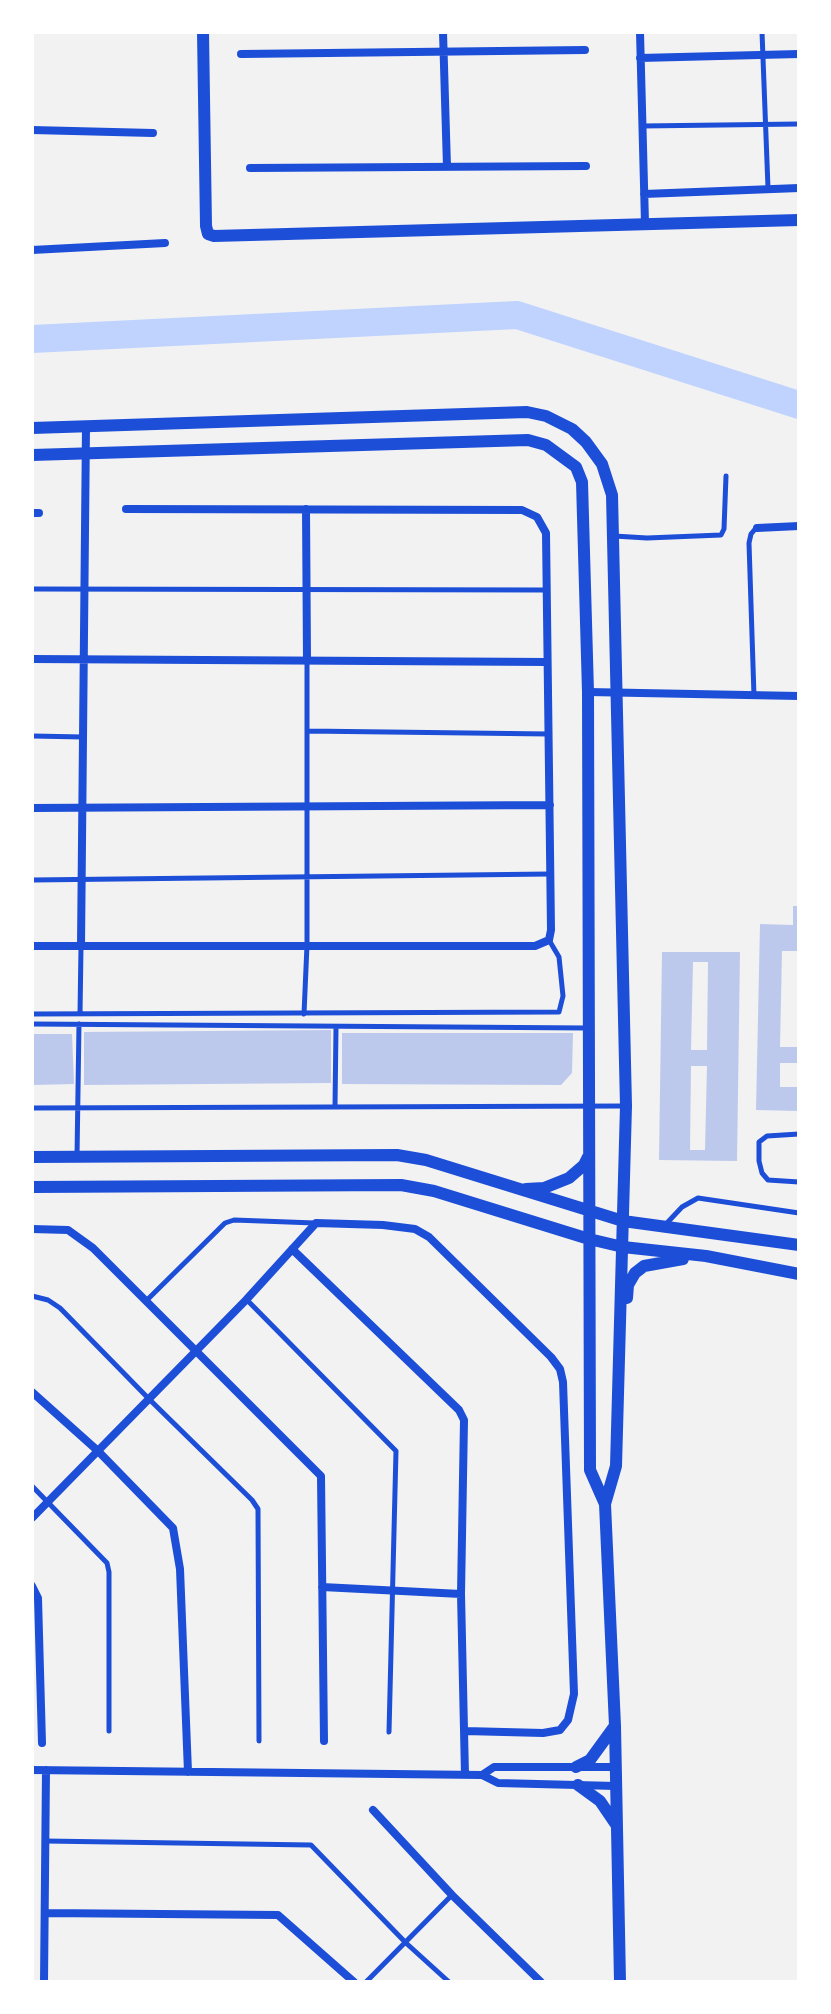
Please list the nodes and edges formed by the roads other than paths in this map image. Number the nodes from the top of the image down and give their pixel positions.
1 (203, 32) edge
2 (443, 32) edge
3 (640, 32) edge
4 (762, 32) edge
5 (585, 50) dead end
6 (443, 53) junction
7 (241, 54) dead end
8 (799, 54) edge
9 (763, 55) junction
10 (640, 58) junction
11 (799, 124) edge
12 (766, 125) junction
13 (641, 126) junction
14 (32, 130) edge
15 (153, 133) dead end
16 (586, 166) dead end
17 (447, 167) junction
18 (250, 168) dead end
19 (768, 188) junction
20 (799, 188) edge
21 (644, 194) junction
22 (799, 220) edge
23 (645, 223) junction
24 (165, 243) dead end
25 (32, 250) edge
26 (86, 426) junction
27 (32, 428) edge
28 (86, 452) junction
29 (32, 455) edge
30 (726, 476) dead end
31 (126, 509) dead end
32 (306, 509) junction
33 (799, 526) edge
34 (757, 528) joint
35 (613, 536) junction
36 (84, 588) junction
37 (32, 589) edge
38 (546, 590) junction
39 (307, 591) junction
40 (32, 659) edge
41 (83, 659) junction
42 (307, 661) junction
43 (547, 662) junction
44 (588, 692) junction
45 (619, 694) junction
46 (754, 696) junction
47 (799, 696) edge
48 (307, 731) junction
49 (549, 734) junction
50 (32, 736) edge
51 (83, 737) junction
52 (550, 805) junction
53 (307, 807) junction
54 (32, 808) edge
55 (82, 808) junction
56 (551, 874) junction
57 (307, 876) junction
58 (32, 880) edge
59 (81, 880) junction
60 (549, 940) junction
61 (307, 945) junction
62 (32, 946) edge
63 (81, 946) junction
64 (32, 1014) edge
65 (80, 1014) junction
66 (304, 1014) junction
67 (32, 1024) edge
68 (79, 1024) junction
69 (336, 1027) junction
70 (588, 1028) junction
71 (589, 1106) junction
72 (626, 1106) junction
73 (335, 1107) junction
74 (32, 1108) edge
75 (77, 1108) junction
76 (799, 1134) edge
77 (589, 1154) junction
78 (32, 1157) edge
79 (77, 1158) junction
80 (799, 1182) edge
81 (32, 1187) edge
82 (519, 1189) junction
83 (589, 1212) junction
84 (799, 1213) edge
85 (623, 1221) junction
86 (316, 1223) junction
87 (663, 1228) junction
88 (32, 1229) edge
89 (589, 1239) junction
90 (799, 1245) edge
91 (623, 1247) junction
92 (292, 1249) junction
93 (706, 1256) junction
94 (799, 1274) edge
95 (32, 1296) edge
96 (147, 1300) junction
97 (246, 1300) junction
98 (197, 1350) junction
99 (619, 1363) junction
100 (32, 1392) edge
101 (149, 1399) junction
102 (98, 1451) junction
103 (32, 1486) edge
104 (47, 1503) junction
105 (605, 1504) junction
106 (32, 1518) edge
107 (32, 1586) edge
108 (322, 1587) junction
109 (392, 1590) junction
110 (461, 1594) junction
111 (615, 1726) junction
112 (109, 1731) dead end
113 (465, 1731) junction
114 (389, 1732) dead end
115 (259, 1741) dead end
116 (324, 1741) dead end
117 (42, 1743) dead end
118 (576, 1767) junction
119 (616, 1767) junction
120 (32, 1770) edge
121 (46, 1770) junction
122 (188, 1772) junction
123 (465, 1775) junction
124 (482, 1775) junction
125 (578, 1785) junction
126 (616, 1786) junction
127 (373, 1810) dead end
128 (617, 1826) junction
129 (45, 1841) junction
130 (452, 1895) junction
131 (45, 1913) junction
132 (406, 1943) junction
133 (32, 1975) edge
134 (44, 1979) edge
135 (354, 1982) edge
136 (366, 1982) edge
137 (449, 1982) edge
138 (541, 1982) edge
139 (620, 1982) edge

1 - 23 street
2 - 6 street
3 - 10 street
4 - 9 lane
5 - 6 street
6 - 7 street
6 - 17 street
8 - 9 street
9 - 10 street
9 - 12 lane
10 - 13 street
11 - 12 lane
12 - 13 lane
12 - 19 lane
13 - 21 street
14 - 15 street
16 - 17 street
17 - 18 street
19 - 20 street
19 - 21 street
21 - 23 street
22 - 23 street
24 - 25 street
26 - 27 street
26 - 28 street
26 - 35 street
28 - 29 street
28 - 36 street
28 - 44 street
30 - 35 lane
31 - 32 street
32 - 38 street
32 - 39 street
33 - 34 street
34 - 46 lane
35 - 45 street
36 - 37 lane
36 - 39 lane
36 - 41 street
38 - 39 lane
38 - 43 street
39 - 42 street
40 - 41 street
41 - 42 street
41 - 51 street
42 - 43 street
42 - 48 lane
43 - 49 street
44 - 45 street
44 - 70 street
45 - 46 street
45 - 72 street
46 - 47 street
48 - 49 lane
48 - 53 lane
49 - 52 street
50 - 51 lane
51 - 55 street
52 - 53 street
52 - 56 street
53 - 55 street
53 - 57 lane
54 - 55 street
55 - 59 street
56 - 57 lane
56 - 60 street
57 - 59 lane
57 - 61 lane
58 - 59 lane
59 - 63 street
60 - 61 street
60 - 66 lane
61 - 63 street
61 - 66 lane
62 - 63 street
63 - 65 lane
64 - 65 lane
65 - 66 lane
67 - 68 lane
68 - 69 lane
68 - 75 lane
69 - 70 lane
69 - 73 lane
70 - 71 street
71 - 72 lane
71 - 73 lane
71 - 77 street
72 - 85 street
73 - 75 lane
74 - 75 lane
75 - 79 lane
76 - 80 lane
77 - 82 street
77 - 83 street
78 - 79 street
79 - 82 street
81 - 89 street
82 - 83 street
83 - 85 street
83 - 89 street
84 - 87 lane
85 - 87 street
85 - 91 street
86 - 92 street
86 - 96 lane
86 - 113 street
87 - 90 street
88 - 96 street
89 - 91 street
89 - 105 street
91 - 93 street
91 - 99 street
92 - 97 street
92 - 110 street
93 - 94 street
93 - 99 street
95 - 101 lane
96 - 98 street
97 - 98 street
97 - 109 lane
98 - 101 street
98 - 108 street
99 - 105 street
100 - 102 street
101 - 102 street
101 - 115 lane
102 - 104 street
102 - 122 street
103 - 104 lane
104 - 106 street
104 - 112 lane
105 - 111 street
107 - 117 street
108 - 109 street
108 - 116 street
109 - 110 street
109 - 114 lane
110 - 113 street
111 - 118 street
111 - 119 street
113 - 123 street
118 - 119 street
118 - 124 street
119 - 126 street
120 - 121 street
121 - 122 street
121 - 129 street
122 - 123 street
123 - 124 street
124 - 125 street
125 - 126 street
125 - 128 street
126 - 128 street
127 - 130 street
128 - 139 street
129 - 131 street
129 - 132 lane
130 - 132 lane
130 - 138 street
131 - 134 street
131 - 135 street
132 - 136 lane
132 - 137 lane
133 - 134 street

